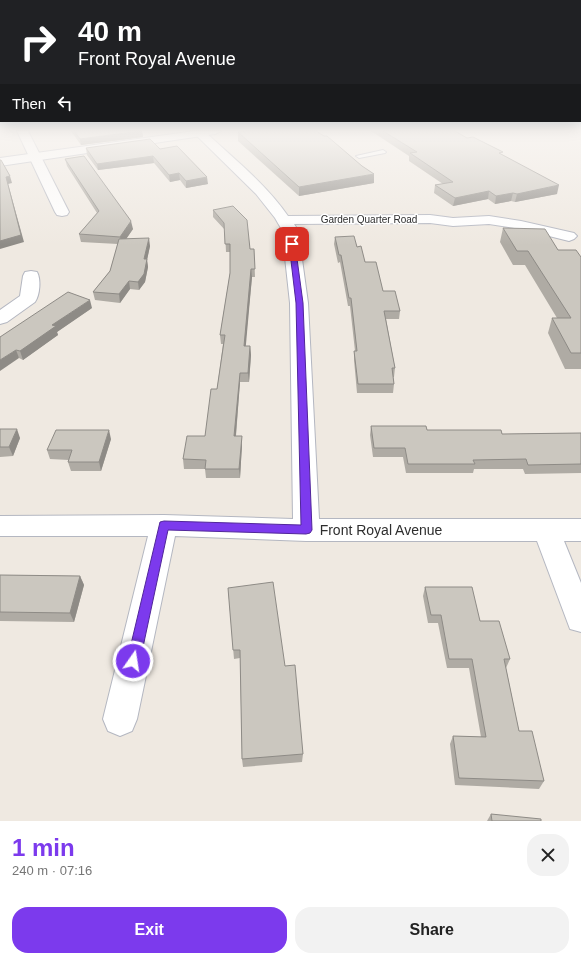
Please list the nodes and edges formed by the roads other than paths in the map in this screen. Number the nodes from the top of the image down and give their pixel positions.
1 (41, 169) edge
2 (241, 169) edge
3 (62, 212) dead end
4 (288, 225) junction
5 (569, 236) dead end
6 (31, 276) dead end
7 (0, 318) edge
8 (164, 525) junction
9 (0, 526) edge
10 (306, 530) junction
11 (546, 530) junction
12 (581, 530) edge
13 (581, 619) edge
14 (120, 719) dead end

1 - 3 street
2 - 4 street
4 - 5 street, Garden Quarter Road
4 - 10 street
6 - 7 street
8 - 9 street, Front Royal Avenue
8 - 10 street, Front Royal Avenue
8 - 14 street
10 - 11 street, Front Royal Avenue
11 - 12 street, Front Royal Avenue
11 - 13 street

